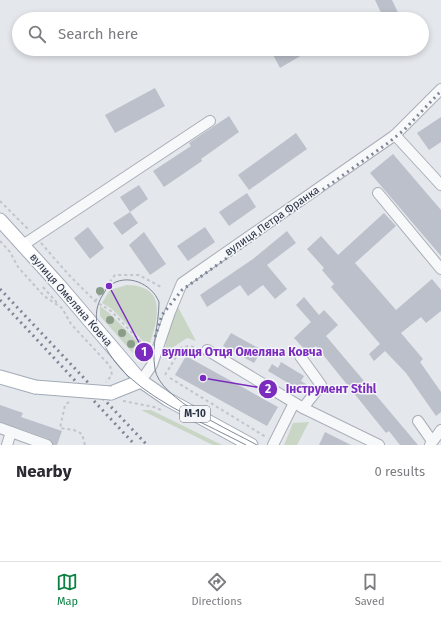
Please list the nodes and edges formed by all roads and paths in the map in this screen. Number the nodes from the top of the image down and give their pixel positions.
1 (441, 89) edge
2 (210, 121) dead end
3 (395, 135) junction
4 (441, 185) edge
5 (378, 193) dead end
6 (0, 201) edge
7 (0, 220) edge
8 (36, 237) junction
9 (0, 241) edge
10 (23, 245) junction
11 (441, 269) edge
12 (69, 275) junction
13 (72, 281) dead end
14 (43, 287) dead end
15 (163, 288) dead end
16 (95, 301) junction
17 (62, 308) junction
18 (207, 350) joint
19 (150, 351) dead end
20 (300, 356) dead end
21 (165, 375) dead end
22 (0, 377) edge
23 (170, 378) dead end
24 (141, 381) junction
25 (111, 393) junction
26 (73, 398) dead end
27 (294, 402) junction
28 (154, 406) dead end
29 (303, 408) junction
30 (418, 421) dead end
31 (0, 428) edge
32 (441, 430) edge
33 (11, 432) junction
34 (431, 443) edge
35 (274, 444) edge
36 (7, 445) edge
37 (47, 445) edge
38 (85, 445) edge
39 (251, 445) edge
40 (379, 445) edge

1 - 3 street, вулиця Петра Франка
2 - 8 street
3 - 4 street
3 - 24 street, вулиця Петра Франка
5 - 11 street
6 - 8 path
7 - 10 main road, вулиця Омеляна Ковча
8 - 10 street
8 - 12 path
9 - 17 path
10 - 24 main road, вулиця Омеляна Ковча
12 - 13 path
12 - 16 path
14 - 17 path
15 - 16 path
16 - 19 path
17 - 25 path
18 - 21 path
18 - 27 street
20 - 29 street
22 - 25 main road, bridge
23 - 35 path
24 - 25 main road
24 - 39 main road, М-10
25 - 28 path
26 - 38 path
27 - 29 street
27 - 35 street
29 - 40 street
30 - 34 street
31 - 33 street
32 - 34 street
33 - 36 street
33 - 37 street

